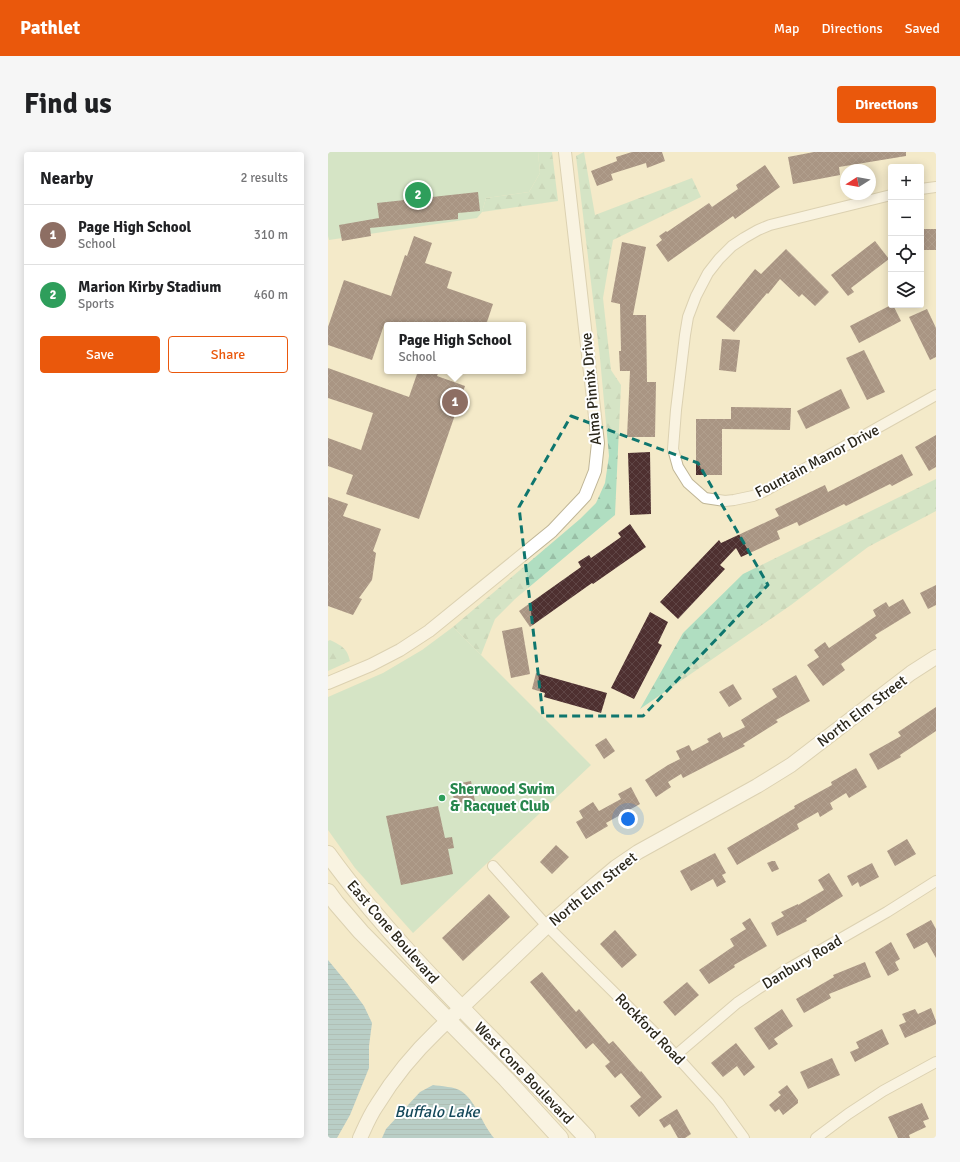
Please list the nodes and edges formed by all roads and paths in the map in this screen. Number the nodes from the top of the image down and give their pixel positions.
1 (565, 152) edge
2 (936, 187) edge
3 (924, 189) edge
4 (888, 196) edge
5 (936, 395) edge
6 (936, 657) edge
7 (328, 683) edge
8 (328, 854) edge
9 (493, 866) dead end
10 (936, 882) edge
11 (328, 892) edge
12 (547, 926) junction
13 (461, 1008) junction
14 (447, 1021) junction
15 (676, 1055) junction
16 (936, 1062) edge
17 (360, 1138) edge
18 (560, 1138) edge
19 (587, 1138) edge
20 (744, 1138) edge
21 (816, 1138) edge

1 - 7 street, Alma Pinnix Drive
2 - 3 street
4 - 5 street, Fountain Manor Drive
6 - 12 main road, North Elm Street
8 - 13 main road, East Cone Boulevard
9 - 12 street, Rockford Road
10 - 15 street, Danbury Road
11 - 14 main road, East Cone Boulevard
12 - 13 main road, North Elm Street
12 - 15 street, Rockford Road
13 - 14 main road, North Elm Street
13 - 19 main road, West Cone Boulevard
14 - 17 main road, North Elm Street
14 - 18 main road, West Cone Boulevard
15 - 20 street, Rockford Road
16 - 21 street

